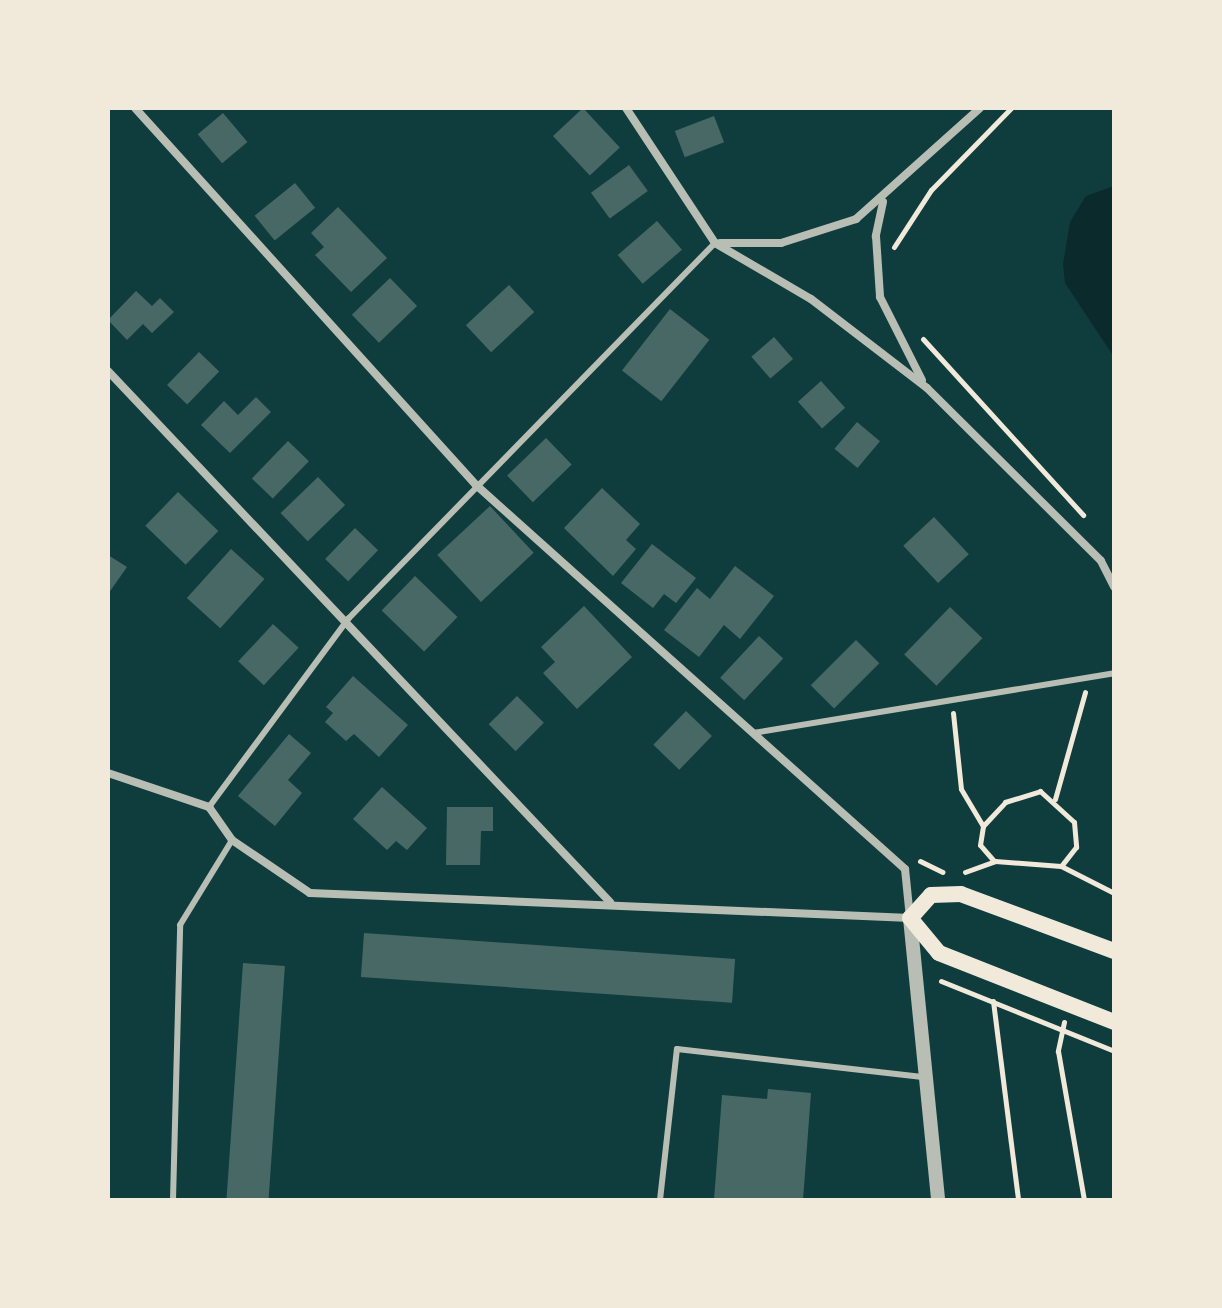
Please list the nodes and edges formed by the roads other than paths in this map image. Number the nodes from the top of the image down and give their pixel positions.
1 (135, 108) edge
2 (626, 108) edge
3 (980, 108) edge
4 (883, 202) junction
5 (715, 243) junction
6 (108, 371) edge
7 (927, 388) junction
8 (476, 485) junction
9 (1114, 587) edge
10 (349, 618) junction
11 (1114, 673) edge
12 (753, 733) junction
13 (108, 773) edge
14 (209, 807) junction
15 (232, 840) junction
16 (610, 902) junction
17 (910, 918) junction
18 (1114, 951) edge
19 (1114, 1022) edge
20 (922, 1077) junction
21 (173, 1200) edge
22 (660, 1200) edge
23 (938, 1200) edge

1 - 8 street
2 - 5 street
3 - 4 street
4 - 5 street
4 - 7 street
5 - 7 street
5 - 8 lane
6 - 10 street
7 - 9 street
8 - 10 lane
8 - 12 street
10 - 14 lane
10 - 16 street
11 - 12 lane
12 - 17 street
13 - 14 street
14 - 15 street
15 - 16 street
15 - 21 lane
16 - 17 street
17 - 18 main road
17 - 19 main road
17 - 20 street
20 - 22 lane
20 - 23 street

